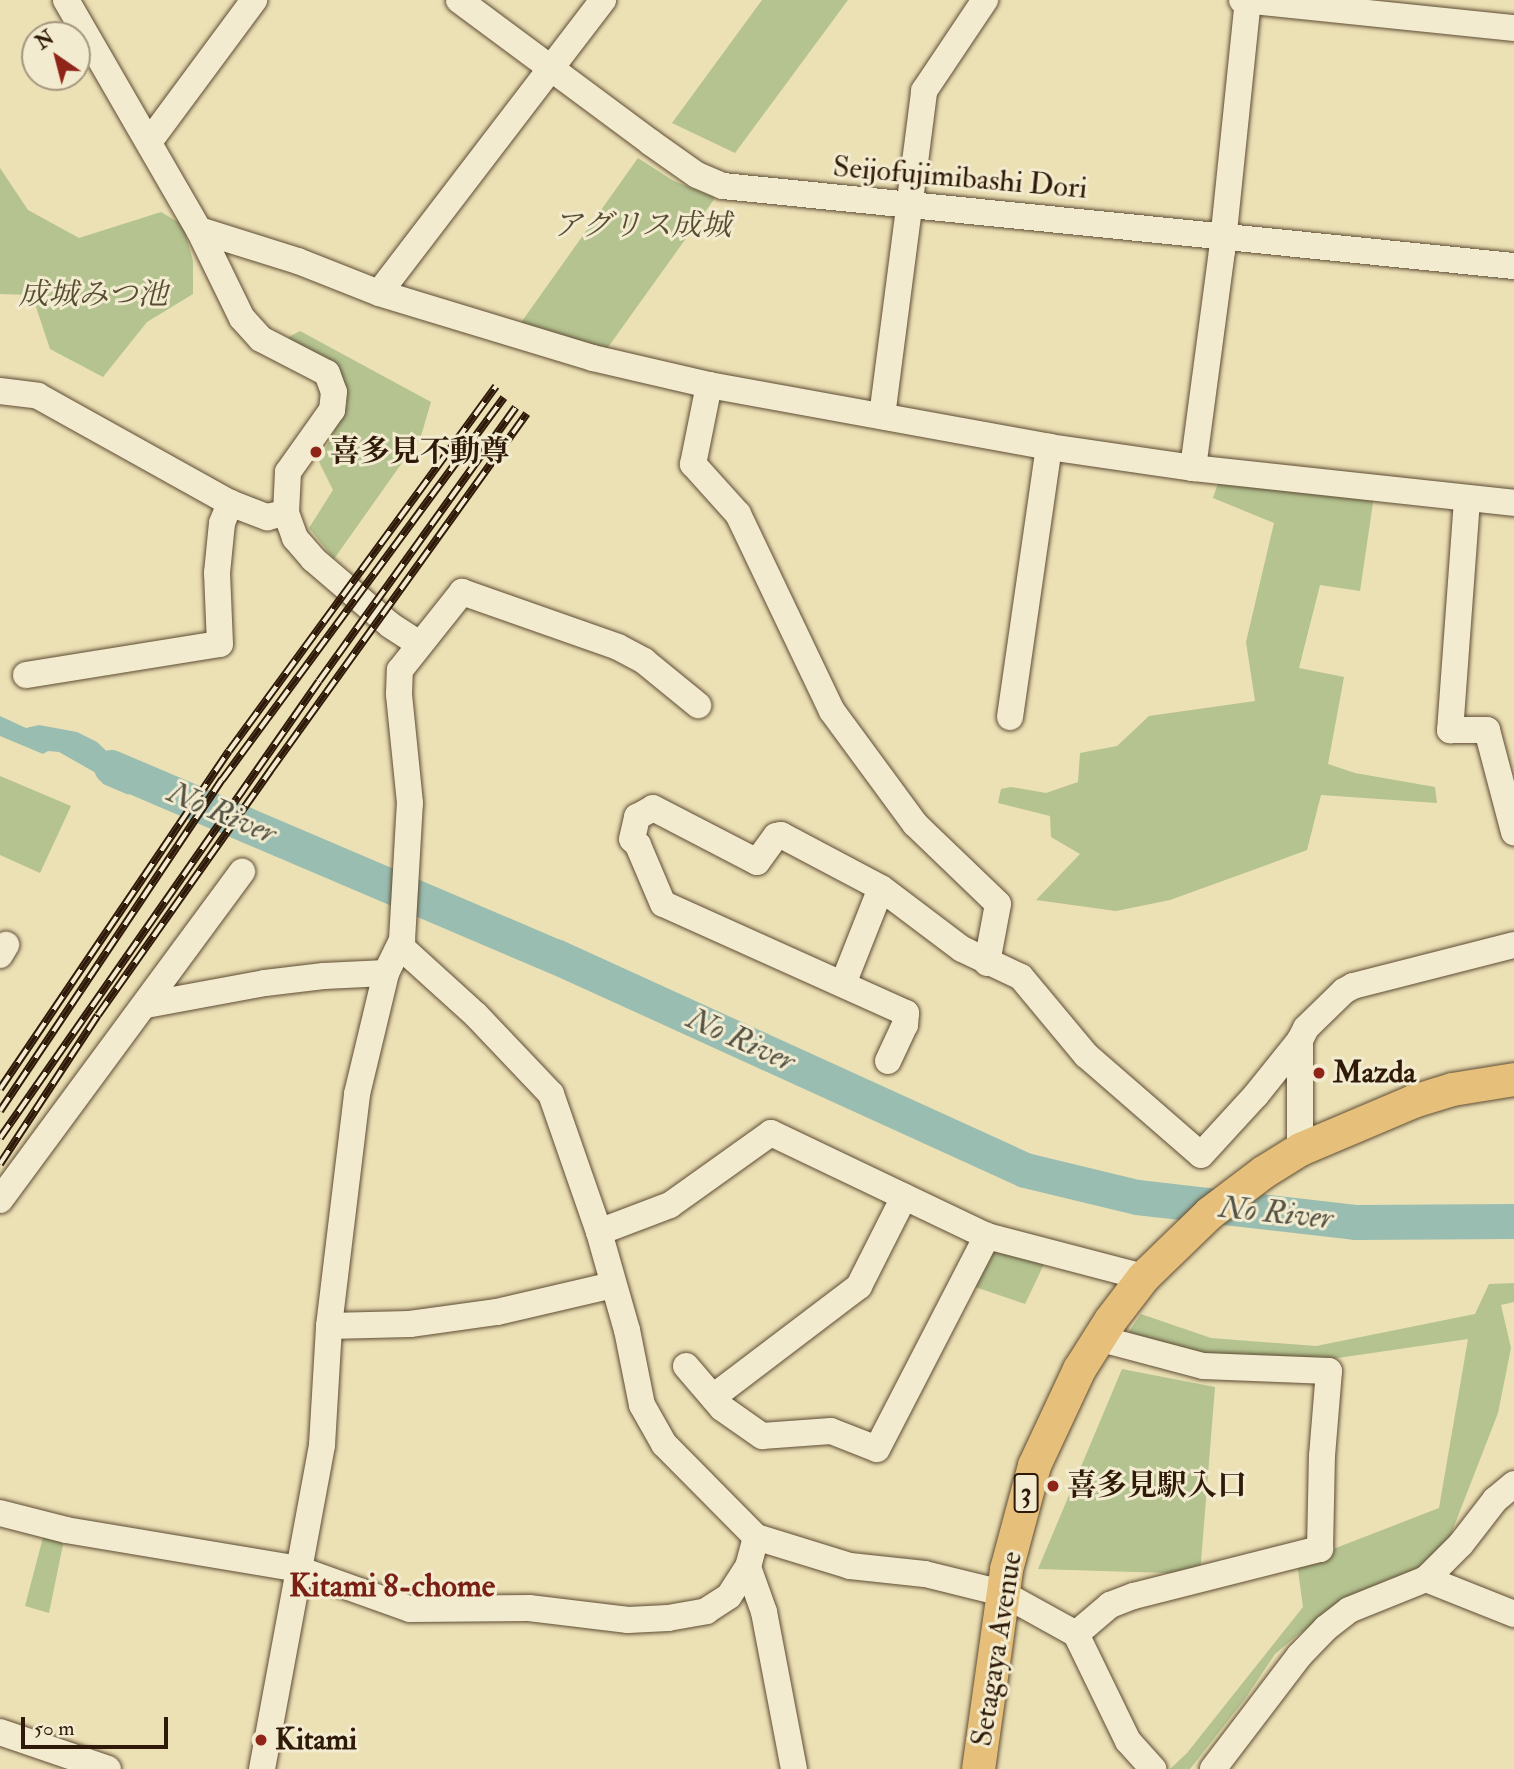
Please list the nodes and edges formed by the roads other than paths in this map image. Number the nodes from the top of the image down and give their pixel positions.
1 (66, 0) edge
2 (254, 0) edge
3 (459, 0) edge
4 (603, 0) edge
5 (985, 0) edge
6 (1245, 1) edge
7 (1514, 28) edge
8 (550, 70) junction
9 (149, 142) junction
10 (911, 207) junction
11 (199, 230) junction
12 (1223, 236) junction
13 (1514, 266) edge
14 (379, 293) junction
15 (709, 385) junction
16 (0, 391) edge
17 (882, 416) junction
18 (1049, 447) junction
19 (1193, 468) junction
20 (1514, 499) edge
21 (1467, 500) junction
22 (230, 503) junction
23 (286, 513) junction
24 (418, 643) junction
25 (26, 675) dead end
26 (698, 705) dead end
27 (1010, 717) dead end
28 (1513, 826) edge
29 (242, 872) dead end
30 (881, 888) junction
31 (401, 944) junction
32 (1514, 945) edge
33 (987, 963) junction
34 (386, 973) junction
35 (843, 984) junction
36 (146, 1004) junction
37 (1300, 1040) junction
38 (888, 1061) dead end
39 (1514, 1079) edge
40 (1300, 1149) junction
41 (904, 1197) junction
42 (0, 1200) edge
43 (599, 1232) junction
44 (987, 1236) junction
45 (1143, 1277) junction
46 (613, 1285) junction
47 (329, 1326) junction
48 (1098, 1338) junction
49 (686, 1366) dead end
50 (713, 1398) junction
51 (1514, 1484) edge
52 (0, 1513) edge
53 (756, 1536) junction
54 (748, 1567) junction
55 (298, 1569) junction
56 (1426, 1579) junction
57 (1002, 1593) junction
58 (1514, 1614) edge
59 (1076, 1634) junction
60 (0, 1732) edge
61 (108, 1769) edge
62 (262, 1769) edge
63 (794, 1769) edge
64 (978, 1769) edge
65 (1153, 1769) edge
66 (1213, 1769) edge

1 - 9 street
2 - 9 street
3 - 8 street, Seijofujimibashi Dori
4 - 8 street
5 - 10 street
6 - 7 street
6 - 12 street
8 - 10 street, Seijofujimibashi Dori
8 - 14 street
9 - 11 street
10 - 12 street, Seijofujimibashi Dori
10 - 17 street
11 - 14 street
11 - 23 street
12 - 13 street, Seijofujimibashi Dori
12 - 19 street
14 - 15 street
15 - 17 street
15 - 33 street
16 - 22 street
17 - 18 street
18 - 19 street
18 - 27 street
19 - 21 street
20 - 21 street
21 - 28 street
22 - 23 street
22 - 25 street
23 - 24 street
24 - 26 street
24 - 31 street
29 - 36 street
30 - 33 street
30 - 35 street
30 - 35 street
31 - 34 street
31 - 43 street
32 - 37 street
33 - 37 street
34 - 36 street
34 - 47 street
35 - 38 street
36 - 42 street
37 - 40 street
39 - 40 main road, Setagaya Avenue / 3
40 - 45 main road, Setagaya Avenue / 3
41 - 43 street
41 - 44 street
41 - 50 street
43 - 46 street
44 - 45 street
44 - 50 street
45 - 48 main road, Setagaya Avenue / 3
46 - 47 street
46 - 53 street
47 - 55 street
48 - 57 main road, Setagaya Avenue / 3
48 - 59 street
49 - 50 street
51 - 56 street
52 - 55 street
53 - 54 street
53 - 57 street
54 - 55 street
54 - 63 street
55 - 62 street
56 - 58 street
56 - 66 street
57 - 59 street
57 - 64 main road, Setagaya Avenue / 3
59 - 65 street
60 - 61 street

